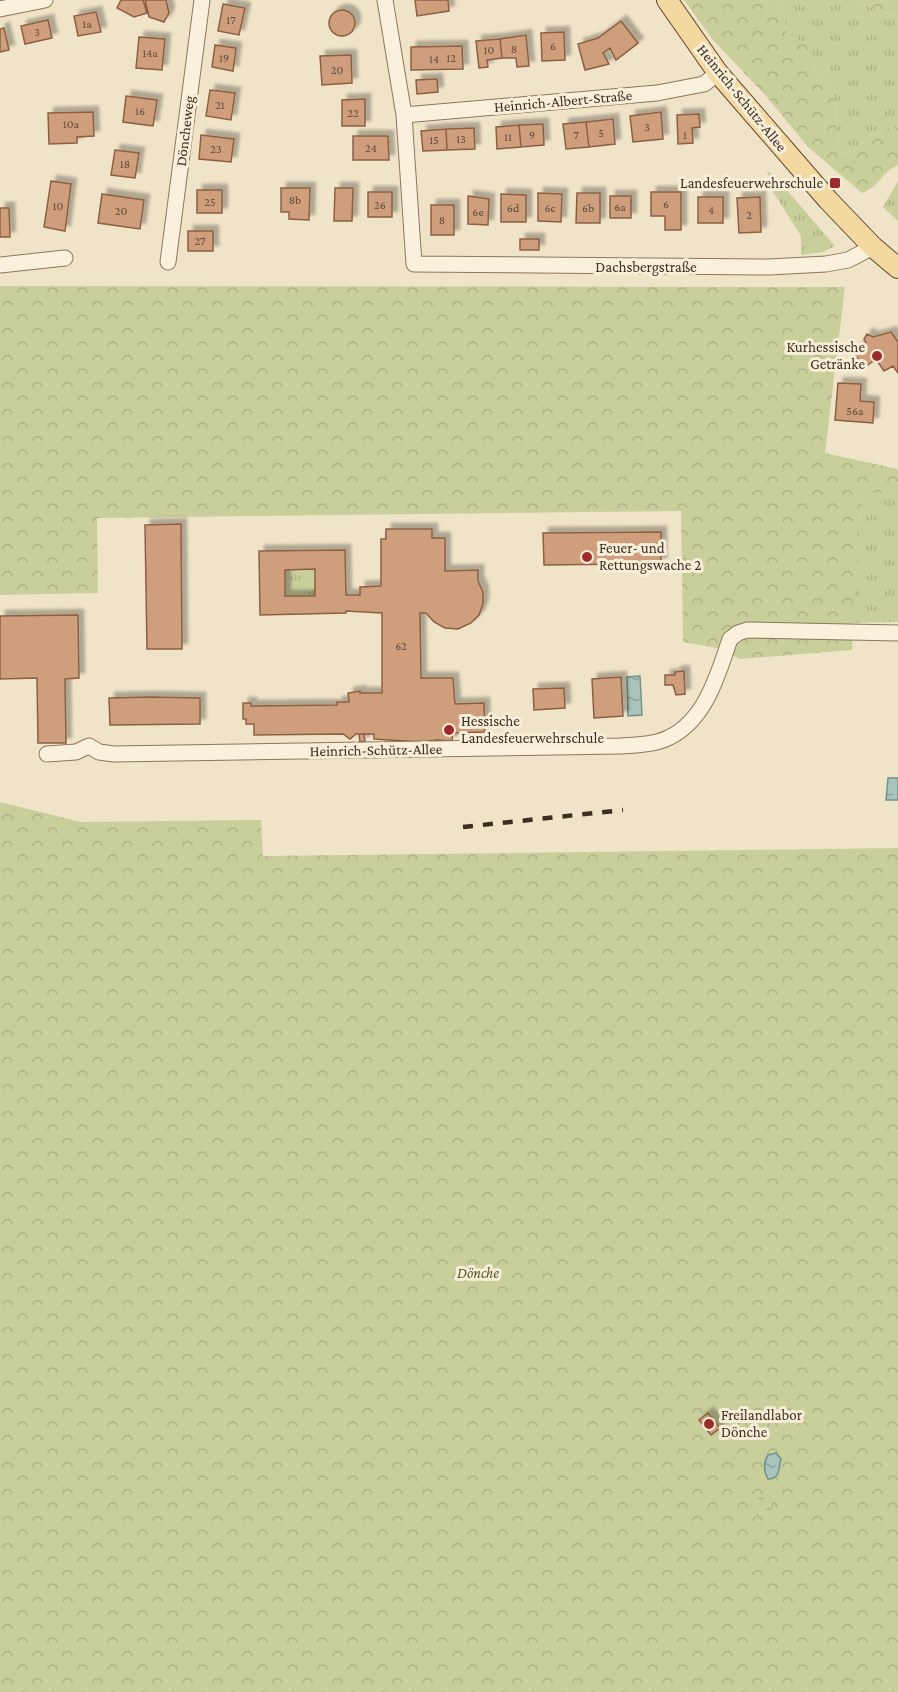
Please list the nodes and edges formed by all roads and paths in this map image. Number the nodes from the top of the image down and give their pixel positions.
1 (45, 0) edge
2 (202, 0) edge
3 (385, 0) edge
4 (667, 0) edge
5 (0, 9) edge
6 (718, 74) junction
7 (404, 114) junction
8 (873, 247) junction
9 (65, 258) dead end
10 (168, 262) dead end
11 (0, 265) edge
12 (898, 268) edge
13 (898, 633) edge
14 (47, 753) dead end

1 - 5 street
2 - 10 street, Döncheweg
3 - 7 street
4 - 6 main road, Heinrich-Schütz-Allee
6 - 7 street, Heinrich-Albert-Straße
6 - 8 main road, Heinrich-Schütz-Allee
7 - 8 street, Dachsbergstraße
8 - 12 main road, Heinrich-Schütz-Allee
9 - 11 street
13 - 14 street, Heinrich-Schütz-Allee

